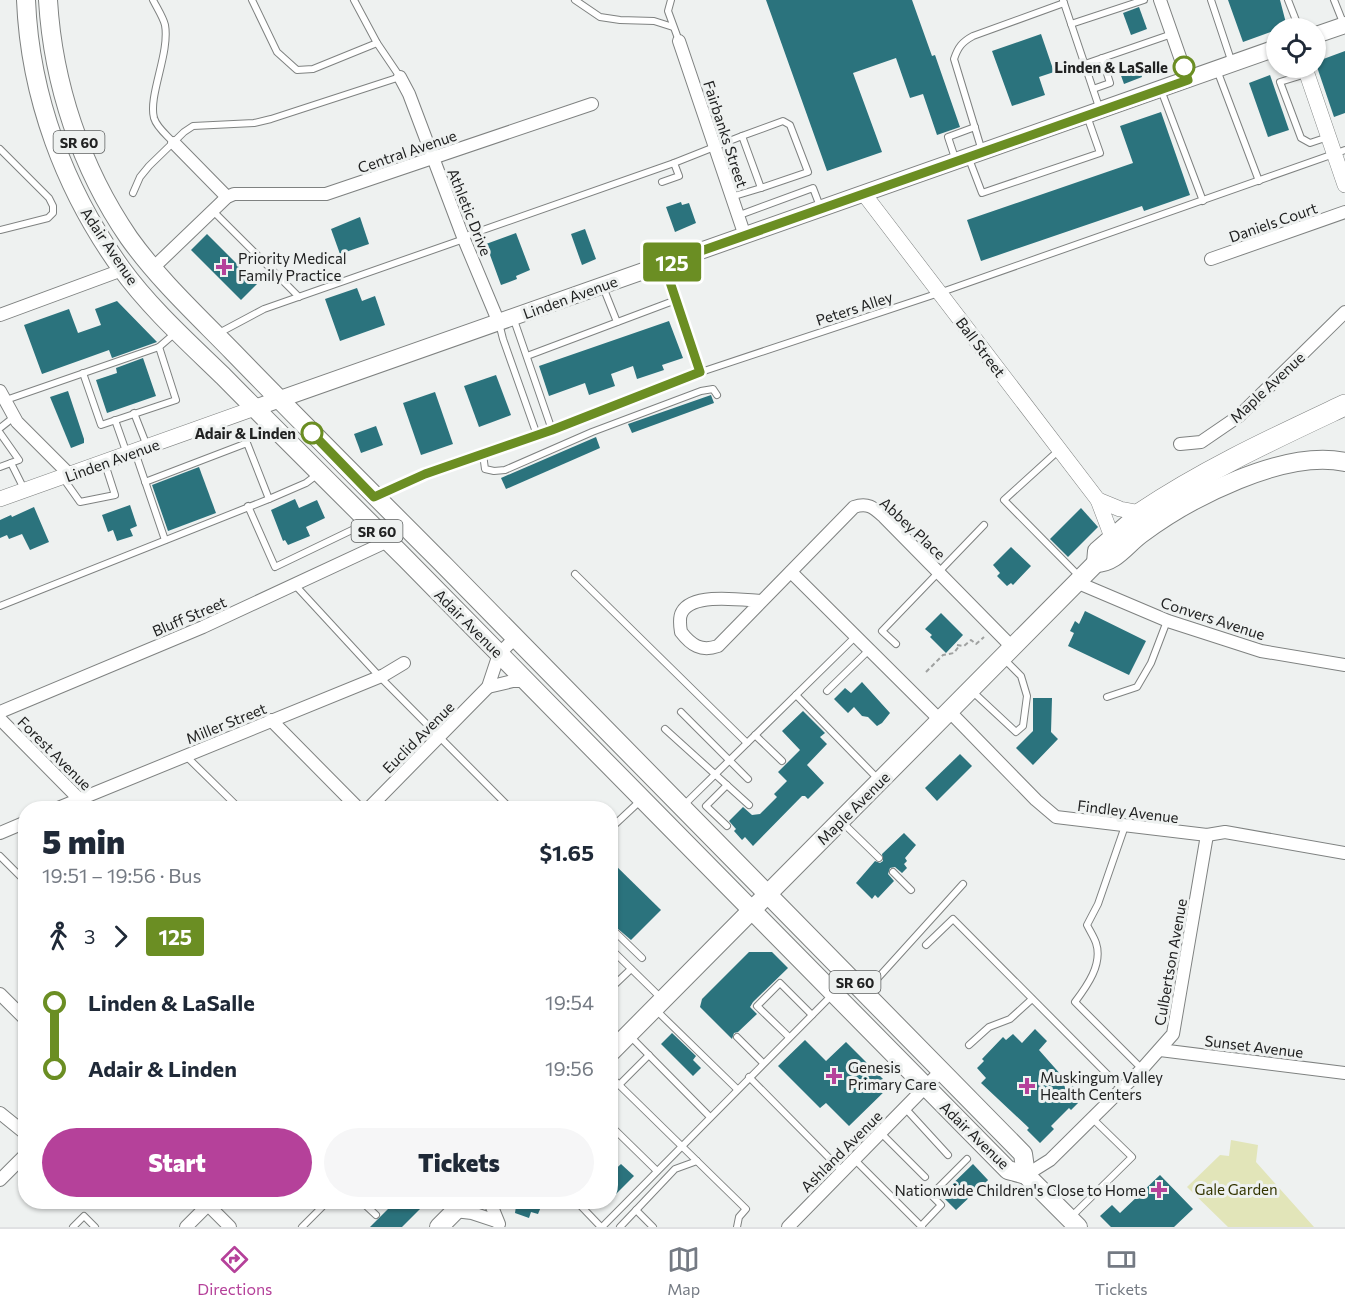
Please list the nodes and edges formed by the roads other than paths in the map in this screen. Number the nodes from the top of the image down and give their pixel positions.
1 (26, 0) edge
2 (48, 0) edge
3 (153, 0) edge
4 (252, 0) edge
5 (354, 0) edge
6 (575, 0) edge
7 (671, 0) edge
8 (1144, 0) edge
9 (1160, 0) edge
10 (1211, 0) edge
11 (1288, 0) edge
12 (1334, 0) edge
13 (1064, 1) edge
14 (1295, 18) edge
15 (1071, 24) junction
16 (1344, 25) edge
17 (673, 27) junction
18 (1326, 31) edge
19 (1172, 34) junction
20 (679, 41) joint
21 (377, 43) junction
22 (1266, 52) edge
23 (1102, 58) junction
24 (1085, 64) junction
25 (1233, 64) junction
26 (1216, 69) junction
27 (400, 77) junction
28 (1289, 78) edge
29 (1309, 78) edge
30 (1188, 80) junction
31 (1093, 89) junction
32 (1161, 89) junction
33 (592, 104) dead end
34 (1093, 113) junction
35 (975, 127) junction
36 (742, 136) junction
37 (1329, 137) junction
38 (174, 143) junction
39 (715, 148) junction
40 (0, 149) edge
41 (1340, 151) edge
42 (433, 157) junction
43 (969, 157) junction
44 (674, 163) junction
45 (1258, 181) junction
46 (662, 182) dead end
47 (1345, 184) edge
48 (761, 188) junction
49 (133, 193) dead end
50 (864, 194) junction
51 (227, 197) junction
52 (731, 197) junction
53 (1203, 201) junction
54 (821, 209) junction
55 (213, 211) junction
56 (1345, 212) edge
57 (738, 216) junction
58 (0, 230) edge
59 (745, 236) junction
60 (464, 238) junction
61 (1211, 260) dead end
62 (664, 264) junction
63 (153, 268) junction
64 (122, 270) junction
65 (603, 286) junction
66 (939, 292) junction
67 (299, 297) junction
68 (676, 300) junction
69 (1345, 312) edge
70 (0, 315) edge
71 (506, 320) junction
72 (617, 322) junction
73 (177, 331) junction
74 (216, 335) junction
75 (159, 346) junction
76 (527, 356) junction
77 (700, 372) junction
78 (83, 373) junction
79 (717, 395) dead end
80 (1, 398) edge
81 (279, 399) junction
82 (1345, 405) edge
83 (255, 408) junction
84 (134, 413) junction
85 (14, 417) junction
86 (115, 420) junction
87 (0, 430) edge
88 (552, 430) junction
89 (537, 435) junction
90 (1180, 444) dead end
91 (1059, 449) junction
92 (136, 451) junction
93 (483, 454) junction
94 (1345, 462) edge
95 (11, 463) junction
96 (105, 463) junction
97 (0, 467) edge
98 (320, 472) junction
99 (66, 476) junction
100 (145, 482) junction
101 (24, 491) junction
102 (374, 497) junction
103 (0, 499) edge
104 (269, 499) junction
105 (1098, 500) junction
106 (248, 506) junction
107 (1141, 513) junction
108 (984, 525) dead end
109 (354, 529) dead end
110 (1112, 537) junction
111 (165, 540) junction
112 (388, 541) junction
113 (1096, 563) junction
114 (791, 572) junction
115 (939, 572) junction
116 (575, 574) dead end
117 (1078, 580) junction
118 (295, 585) junction
119 (762, 601) junction
120 (0, 606) edge
121 (1167, 621) junction
122 (856, 636) junction
123 (516, 637) junction
124 (896, 644) dead end
125 (869, 650) junction
126 (1007, 652) junction
127 (499, 654) junction
128 (404, 663) dead end
129 (1345, 665) edge
130 (379, 676) junction
131 (525, 681) junction
132 (488, 687) junction
133 (970, 689) junction
134 (827, 691) dead end
135 (796, 695) junction
136 (1107, 697) dead end
137 (0, 712) edge
138 (681, 712) dead end
139 (944, 716) junction
140 (0, 719) edge
141 (271, 720) junction
142 (665, 729) dead end
143 (755, 735) junction
144 (439, 738) junction
145 (747, 743) junction
146 (186, 756) junction
147 (729, 760) junction
148 (782, 761) dead end
149 (716, 774) junction
150 (748, 780) dead end
151 (880, 780) junction
152 (727, 785) junction
153 (642, 798) junction
154 (81, 801) edge
155 (90, 801) edge
156 (232, 801) edge
157 (351, 801) edge
158 (376, 801) edge
159 (503, 801) edge
160 (749, 805) dead end
161 (682, 807) junction
162 (841, 820) junction
163 (618, 821) edge
164 (18, 825) edge
165 (726, 826) dead end
166 (1125, 826) junction
167 (0, 833) edge
168 (1207, 835) junction
169 (1345, 854) edge
170 (0, 856) edge
171 (879, 858) dead end
172 (893, 872) dead end
173 (18, 874) edge
174 (963, 884) dead end
175 (911, 890) dead end
176 (768, 894) junction
177 (752, 910) junction
178 (618, 935) edge
179 (926, 945) dead end
180 (618, 956) edge
181 (642, 958) dead end
182 (632, 969) junction
183 (618, 982) edge
184 (834, 993) junction
185 (865, 993) junction
186 (0, 994) edge
187 (1032, 999) junction
188 (659, 1004) junction
189 (18, 1012) edge
190 (812, 1015) junction
191 (628, 1034) junction
192 (737, 1037) dead end
193 (789, 1037) junction
194 (618, 1045) edge
195 (969, 1045) dead end
196 (1160, 1050) junction
197 (649, 1055) junction
198 (763, 1063) junction
199 (1142, 1069) junction
200 (941, 1071) junction
201 (1345, 1073) edge
202 (748, 1077) junction
203 (619, 1085) joint
204 (926, 1087) junction
205 (737, 1089) junction
206 (1122, 1090) junction
207 (905, 1108) junction
208 (0, 1113) edge
209 (710, 1118) junction
210 (1093, 1119) junction
211 (18, 1128) edge
212 (618, 1133) edge
213 (880, 1133) junction
214 (681, 1146) junction
215 (948, 1155) dead end
216 (854, 1159) junction
217 (967, 1159) dead end
218 (697, 1161) junction
219 (18, 1162) edge
220 (657, 1171) junction
221 (842, 1171) junction
222 (1026, 1175) junction
223 (925, 1177) dead end
224 (0, 1180) edge
225 (202, 1209) edge
226 (213, 1209) edge
227 (320, 1209) edge
228 (370, 1209) edge
229 (456, 1209) edge
230 (464, 1209) edge
231 (492, 1209) edge
232 (584, 1209) edge
233 (636, 1210) junction
234 (376, 1215) dead end
235 (1074, 1223) edge
236 (496, 1225) edge
237 (922, 1226) edge
238 (73, 1227) edge
239 (95, 1227) edge
240 (186, 1227) edge
241 (230, 1227) edge
242 (302, 1227) edge
243 (439, 1227) edge
244 (601, 1227) edge
245 (620, 1227) edge
246 (653, 1227) edge
247 (736, 1227) edge
248 (788, 1227) edge

1 - 64 main road, Adair Avenue / SR 60
2 - 63 main road, Adair Avenue / SR 60
3 - 38 lane
4 - 21 lane
5 - 21 lane
6 - 17 lane
7 - 17 lane
8 - 15 lane
9 - 19 street
10 - 25 lane
11 - 14 lane
12 - 16 lane
13 - 15 lane
13 - 35 lane
15 - 24 lane
16 - 18 main road
17 - 20 lane
19 - 23 lane
19 - 30 street
20 - 39 street, Fairbanks Street
21 - 27 lane
22 - 25 main road, Linden Avenue
23 - 24 lane
23 - 31 lane
24 - 31 lane
25 - 26 main road, Linden Avenue
26 - 30 main road, Linden Avenue
26 - 45 lane
27 - 38 lane
27 - 42 street, Athletic Drive
28 - 37 lane
29 - 37 street
30 - 32 main road, Linden Avenue
31 - 34 lane
32 - 34 main road, Linden Avenue
32 - 53 lane
33 - 42 street, Central Avenue
34 - 43 main road, Linden Avenue
34 - 43 lane
35 - 43 lane
35 - 43 lane
36 - 39 lane
36 - 48 lane
36 - 48 lane
37 - 41 street
38 - 49 lane
38 - 51 street
39 - 44 lane
39 - 52 street, Fairbanks Street
40 - 58 lane
41 - 45 lane, Peters Alley
41 - 47 street
42 - 51 street, Central Avenue
42 - 60 street, Athletic Drive
43 - 50 main road, Linden Avenue
44 - 46 lane
44 - 60 lane
45 - 53 lane, Peters Alley
48 - 52 lane
50 - 54 main road, Linden Avenue
50 - 66 street, Ball Street
51 - 55 street
52 - 57 street, Fairbanks Street
53 - 66 lane, Peters Alley
54 - 57 lane
54 - 59 main road, Linden Avenue
55 - 63 street
55 - 67 lane
56 - 61 street, Daniels Court
57 - 59 street, Fairbanks Street
59 - 62 main road, Linden Avenue
60 - 67 lane
60 - 71 street, Athletic Drive
62 - 65 main road, Linden Avenue
62 - 68 lane
63 - 74 main road, Adair Avenue / SR 60
64 - 70 street
64 - 73 main road, Adair Avenue / SR 60
65 - 71 main road, Linden Avenue
65 - 72 lane
66 - 77 lane, Peters Alley
66 - 91 street, Ball Street
67 - 74 lane
68 - 72 lane
68 - 77 lane
69 - 90 street, Maple Avenue
71 - 76 lane
71 - 81 main road, Linden Avenue
71 - 89 lane
72 - 76 lane
73 - 75 lane
73 - 83 main road, Adair Avenue / SR 60
74 - 81 main road, Adair Avenue / SR 60
75 - 78 lane
75 - 84 lane
76 - 88 lane
77 - 88 lane, Peters Alley
78 - 80 lane
78 - 86 lane
79 - 93 lane
80 - 85 street
81 - 83 main road, Linden Avenue
81 - 102 main road, Adair Avenue / SR 60
82 - 107 highway
83 - 92 street, Linden Avenue
83 - 98 main road, Adair Avenue / SR 60
84 - 86 lane
84 - 92 lane
85 - 87 lane
85 - 99 street
86 - 92 lane
87 - 95 lane
88 - 89 lane, Peters Alley
89 - 93 lane, Peters Alley
91 - 105 street, Ball Street
91 - 117 lane
92 - 96 street, Linden Avenue
92 - 100 lane
93 - 102 lane, Peters Alley
94 - 113 main road
95 - 97 lane
95 - 101 lane
96 - 99 street, Linden Avenue
96 - 99 lane
98 - 104 lane
98 - 112 main road, Adair Avenue / SR 60
99 - 101 street, Linden Avenue
100 - 104 lane
100 - 111 lane
101 - 103 street, Linden Avenue
102 - 123 main road, Adair Avenue / SR 60
104 - 106 lane
105 - 107 street
105 - 110 street, Ball Street
106 - 109 lane
106 - 111 lane
107 - 110 main road
108 - 115 lane
110 - 113 main road
111 - 120 lane
112 - 118 street, Bluff Street
112 - 127 main road, Adair Avenue / SR 60
113 - 117 main road, Maple Avenue
114 - 115 street, Abbey Place
114 - 119 street, Abbey Place
114 - 122 street
115 - 124 lane
115 - 126 street, Abbey Place
116 - 145 lane
117 - 121 street, Convers Avenue
117 - 126 main road, Maple Avenue
118 - 130 lane
118 - 137 street, Bluff Street
119 - 119 street, Abbey Place
121 - 129 street, Convers Avenue
121 - 136 lane
122 - 125 street
122 - 135 lane
123 - 127 street, Euclid Avenue
123 - 161 main road, Adair Avenue / SR 60
125 - 134 lane
125 - 139 street
126 - 133 main road, Maple Avenue
126 - 133 lane
127 - 131 main road, Adair Avenue / SR 60
127 - 132 street, Euclid Avenue
128 - 130 street, Miller Street
130 - 141 street, Miller Street
130 - 144 lane
131 - 132 street
131 - 153 main road, Adair Avenue / SR 60
132 - 144 street, Euclid Avenue
133 - 139 main road, Maple Avenue
135 - 143 lane
135 - 151 lane
138 - 147 lane
139 - 151 main road, Maple Avenue
139 - 166 street, Findley Avenue
140 - 154 street, Forest Avenue
141 - 146 street, Miller Street
141 - 157 street
142 - 149 lane
143 - 145 lane
143 - 148 lane
144 - 158 street, Euclid Avenue
144 - 159 lane
145 - 147 lane
146 - 155 street, Miller Street
146 - 156 lane
147 - 149 lane
147 - 150 lane
149 - 152 lane
149 - 161 lane
151 - 162 main road, Maple Avenue
152 - 160 lane
152 - 165 lane
153 - 163 lane
153 - 177 main road, Adair Avenue / SR 60
161 - 176 main road, Adair Avenue / SR 60
162 - 171 lane
162 - 176 main road, Maple Avenue
164 - 167 street
166 - 168 street, Findley Avenue
166 - 199 lane
168 - 169 street, Findley Avenue
168 - 196 street, Culbertson Avenue
170 - 173 lane
172 - 175 lane
174 - 185 lane
176 - 177 main road, Maple Avenue
176 - 185 main road, Adair Avenue / SR 60
177 - 184 main road, Adair Avenue
177 - 188 main road, Maple Avenue
178 - 181 lane
179 - 187 lane
180 - 182 lane
182 - 183 lane
182 - 188 lane
184 - 190 lane
184 - 204 main road, Adair Avenue
185 - 200 main road, Adair Avenue / SR 60
186 - 189 street
187 - 195 lane
187 - 206 lane
188 - 191 main road, Maple Avenue
188 - 205 lane
190 - 193 lane
190 - 193 lane
191 - 194 main road, Maple Avenue
191 - 197 lane
192 - 198 lane
193 - 198 lane
196 - 199 street, Culbertson Avenue
196 - 201 street, Sunset Avenue
197 - 203 lane
197 - 209 lane
198 - 202 lane
199 - 206 street, Culbertson Avenue
200 - 204 street, Ashland Avenue
200 - 222 main road, Adair Avenue / SR 60
202 - 205 lane
202 - 221 lane
203 - 214 lane
204 - 207 street, Ashland Avenue
204 - 222 main road, Adair Avenue
205 - 209 lane
206 - 210 street, Culbertson Avenue
207 - 213 street, Ashland Avenue
207 - 215 lane
208 - 211 street
209 - 214 lane
210 - 222 street, Culbertson Avenue
210 - 235 lane
212 - 220 lane
213 - 216 street, Ashland Avenue
213 - 223 lane
214 - 218 lane
214 - 220 lane
216 - 221 street, Ashland Avenue
216 - 237 lane
217 - 237 lane
218 - 233 lane
218 - 247 lane
219 - 224 street
220 - 244 lane
221 - 248 street, Ashland Avenue
222 - 235 main road, Adair Avenue / SR 60
225 - 240 street
226 - 241 street
227 - 242 lane
228 - 234 lane
229 - 243 main road
230 - 236 street
231 - 236 street
232 - 244 lane
233 - 245 lane
233 - 246 lane
238 - 239 lane

